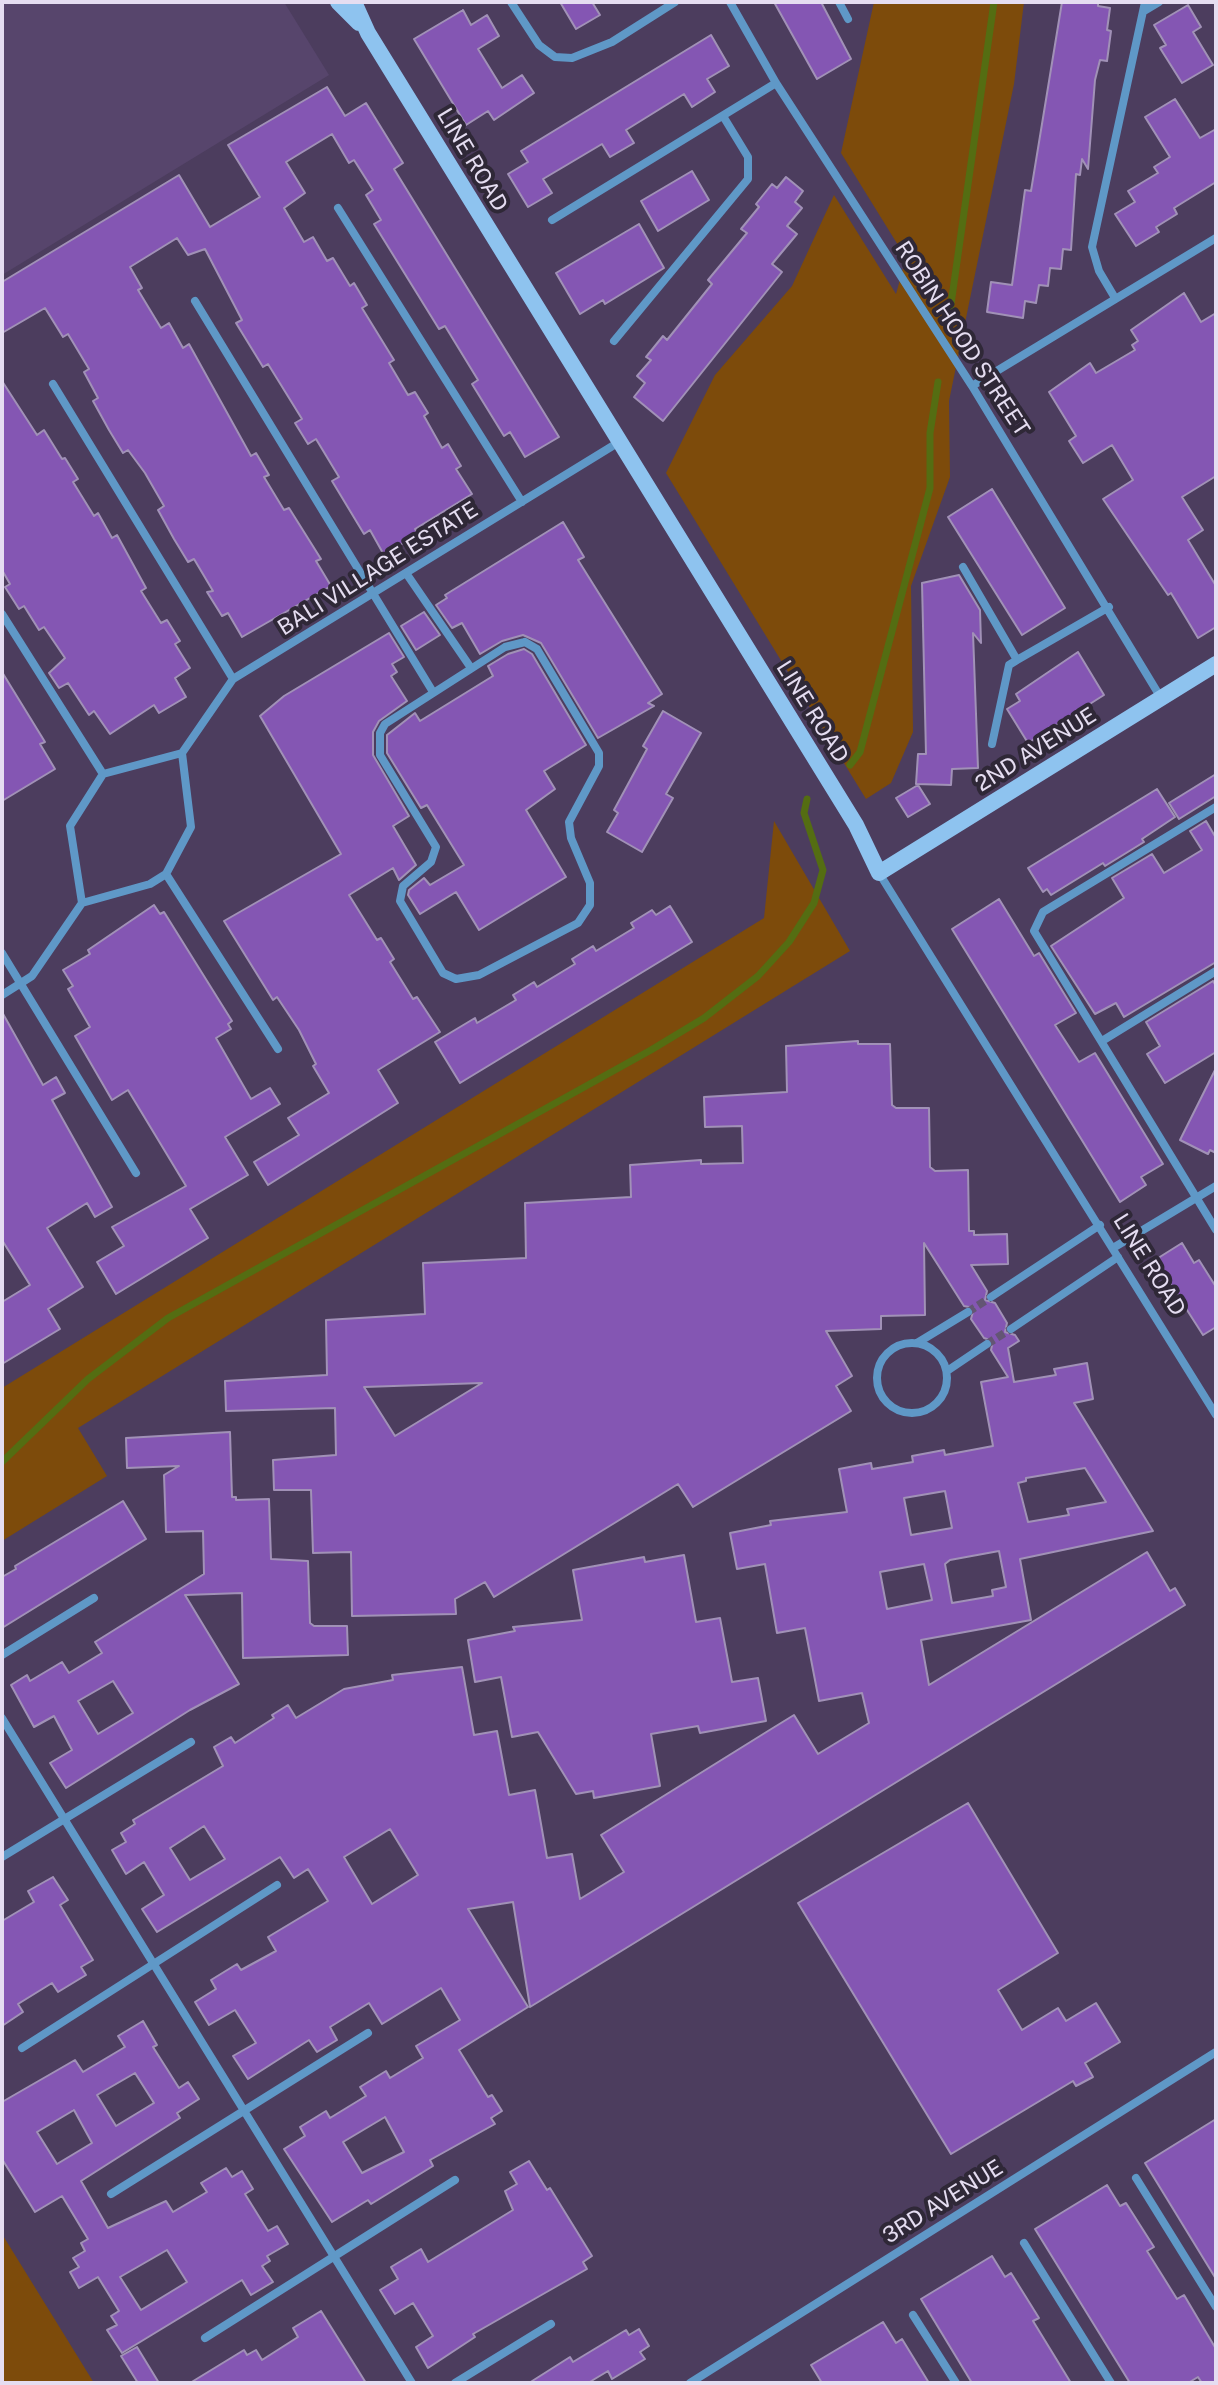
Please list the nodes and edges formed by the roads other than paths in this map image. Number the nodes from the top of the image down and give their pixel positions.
1 (338, 2) edge
2 (354, 2) edge
3 (511, 2) edge
4 (675, 2) edge
5 (730, 2) edge
6 (839, 2) edge
7 (1159, 2) edge
8 (1144, 6) edge
9 (848, 19) dead end
10 (368, 33) junction
11 (776, 83) junction
12 (723, 116) junction
13 (338, 208) dead end
14 (552, 220) dead end
15 (1216, 238) edge
16 (1115, 298) junction
17 (195, 301) dead end
18 (614, 341) dead end
19 (53, 384) dead end
20 (972, 386) junction
21 (619, 442) junction
22 (522, 502) junction
23 (963, 567) dead end
24 (406, 573) junction
25 (373, 593) junction
26 (1109, 607) junction
27 (2, 614) edge
28 (1017, 660) junction
29 (1216, 664) edge
30 (471, 668) junction
31 (233, 679) junction
32 (433, 692) junction
33 (1161, 698) junction
34 (992, 744) dead end
35 (182, 753) junction
36 (103, 774) junction
37 (1216, 807) edge
38 (879, 873) junction
39 (166, 874) junction
40 (82, 903) junction
41 (2, 953) edge
42 (1216, 971) edge
43 (21, 983) junction
44 (2, 995) edge
45 (1102, 1041) junction
46 (278, 1049) dead end
47 (136, 1173) dead end
48 (1216, 1186) edge
49 (1195, 1197) junction
50 (1100, 1225) junction
51 (1216, 1230) edge
52 (1113, 1248) junction
53 (1118, 1257) junction
54 (991, 1297) tunnel mouth
55 (968, 1312) tunnel mouth
56 (1011, 1329) tunnel mouth
57 (917, 1343) junction
58 (987, 1344) tunnel mouth
59 (947, 1371) junction
60 (1216, 1415) edge
61 (94, 1598) dead end
62 (2, 1655) edge
63 (2, 1718) edge
64 (191, 1742) dead end
65 (65, 1818) junction
66 (2, 1857) edge
67 (277, 1885) dead end
68 (152, 1964) junction
69 (368, 2033) dead end
70 (22, 2048) dead end
71 (1216, 2052) edge
72 (242, 2112) junction
73 (1136, 2178) dead end
74 (455, 2180) dead end
75 (111, 2194) dead end
76 (1024, 2243) dead end
77 (332, 2257) junction
78 (1216, 2307) edge
79 (913, 2315) dead end
80 (551, 2324) dead end
81 (205, 2338) dead end
82 (412, 2383) edge
83 (455, 2383) edge
84 (690, 2383) edge
85 (956, 2383) edge
86 (1111, 2383) edge

1 - 10 street
2 - 10 street
3 - 4 street
5 - 11 street, ROBIN HOOD STREET
6 - 9 street
7 - 8 street
8 - 16 street
10 - 21 street, LINE ROAD
11 - 12 street
11 - 20 street, ROBIN HOOD STREET
12 - 14 street
12 - 18 street
13 - 22 street
15 - 16 street
16 - 20 street
17 - 25 street
19 - 31 street
20 - 26 street, ROBIN HOOD STREET
21 - 22 street, BALI VILLAGE ESTATE
21 - 38 street, LINE ROAD
22 - 24 street, BALI VILLAGE ESTATE
23 - 28 street
24 - 25 street, BALI VILLAGE ESTATE
24 - 30 street
25 - 31 street, BALI VILLAGE ESTATE
25 - 32 street
26 - 28 street
26 - 33 street, ROBIN HOOD STREET
27 - 36 street
28 - 34 street
29 - 33 street, 2ND AVENUE
30 - 32 street
30 - 32 street
31 - 35 street, BALI VILLAGE ESTATE
33 - 38 street, 2ND AVENUE
35 - 36 street
35 - 39 street
36 - 40 street
37 - 45 street
38 - 50 street, LINE ROAD
39 - 40 street
39 - 46 street
40 - 43 street
41 - 43 street
42 - 45 street
43 - 44 street
43 - 47 street
45 - 49 street
48 - 49 street
49 - 51 street
49 - 52 street
50 - 52 street, LINE ROAD
50 - 54 street
52 - 53 street, LINE ROAD
53 - 56 street
53 - 60 street, LINE ROAD
55 - 57 street
57 - 59 street
57 - 59 street
58 - 59 street
61 - 62 street
63 - 65 street
64 - 65 street
65 - 66 street
65 - 68 street
67 - 68 street
68 - 70 street
68 - 72 street
69 - 72 street
71 - 84 street, 3RD AVENUE
72 - 75 street
72 - 77 street
73 - 78 street
74 - 77 street
76 - 86 street
77 - 81 street
77 - 82 street
79 - 85 street
80 - 83 street

